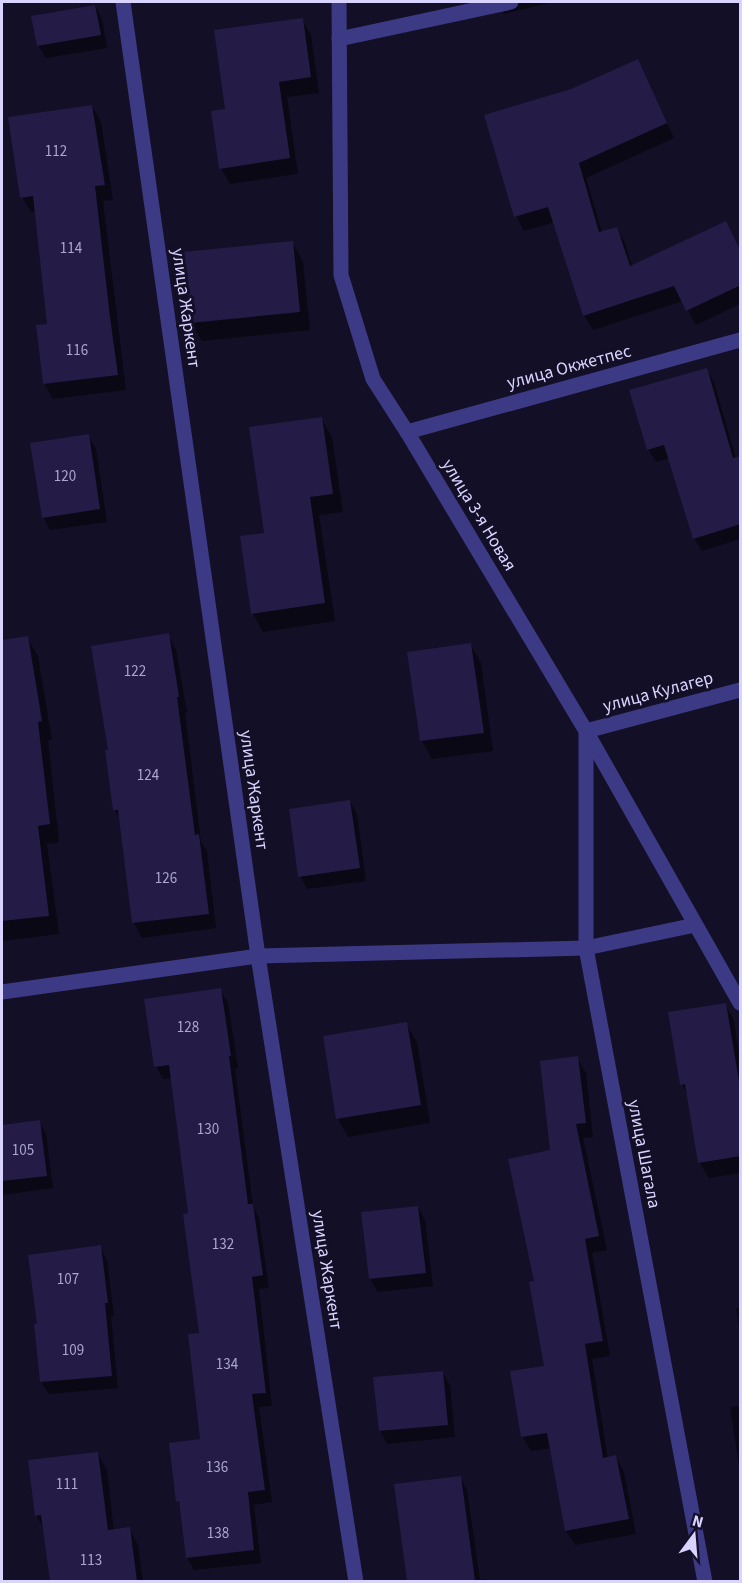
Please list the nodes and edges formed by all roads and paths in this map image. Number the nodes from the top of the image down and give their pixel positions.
1 (123, 2) edge
2 (339, 2) edge
3 (511, 2) edge
4 (339, 39) junction
5 (741, 340) edge
6 (407, 432) junction
7 (741, 690) edge
8 (586, 731) junction
9 (695, 925) junction
10 (586, 948) junction
11 (258, 956) junction
12 (2, 992) edge
13 (741, 1003) edge
14 (356, 1581) edge
15 (705, 1581) edge

1 - 11 street, улица Жаркент
2 - 4 street, улица 3-я Новая
3 - 4 street
4 - 6 street, улица 3-я Новая
5 - 6 street, улица Окжетпес
6 - 8 street, улица 3-я Новая
7 - 8 street, улица Кулагер
8 - 9 street, улица 3-я Новая
8 - 10 street, улица Шагала
9 - 10 street
9 - 13 street, улица 3-я Новая
10 - 11 street
10 - 15 street, улица Шагала
11 - 12 street
11 - 14 street, улица Жаркент

